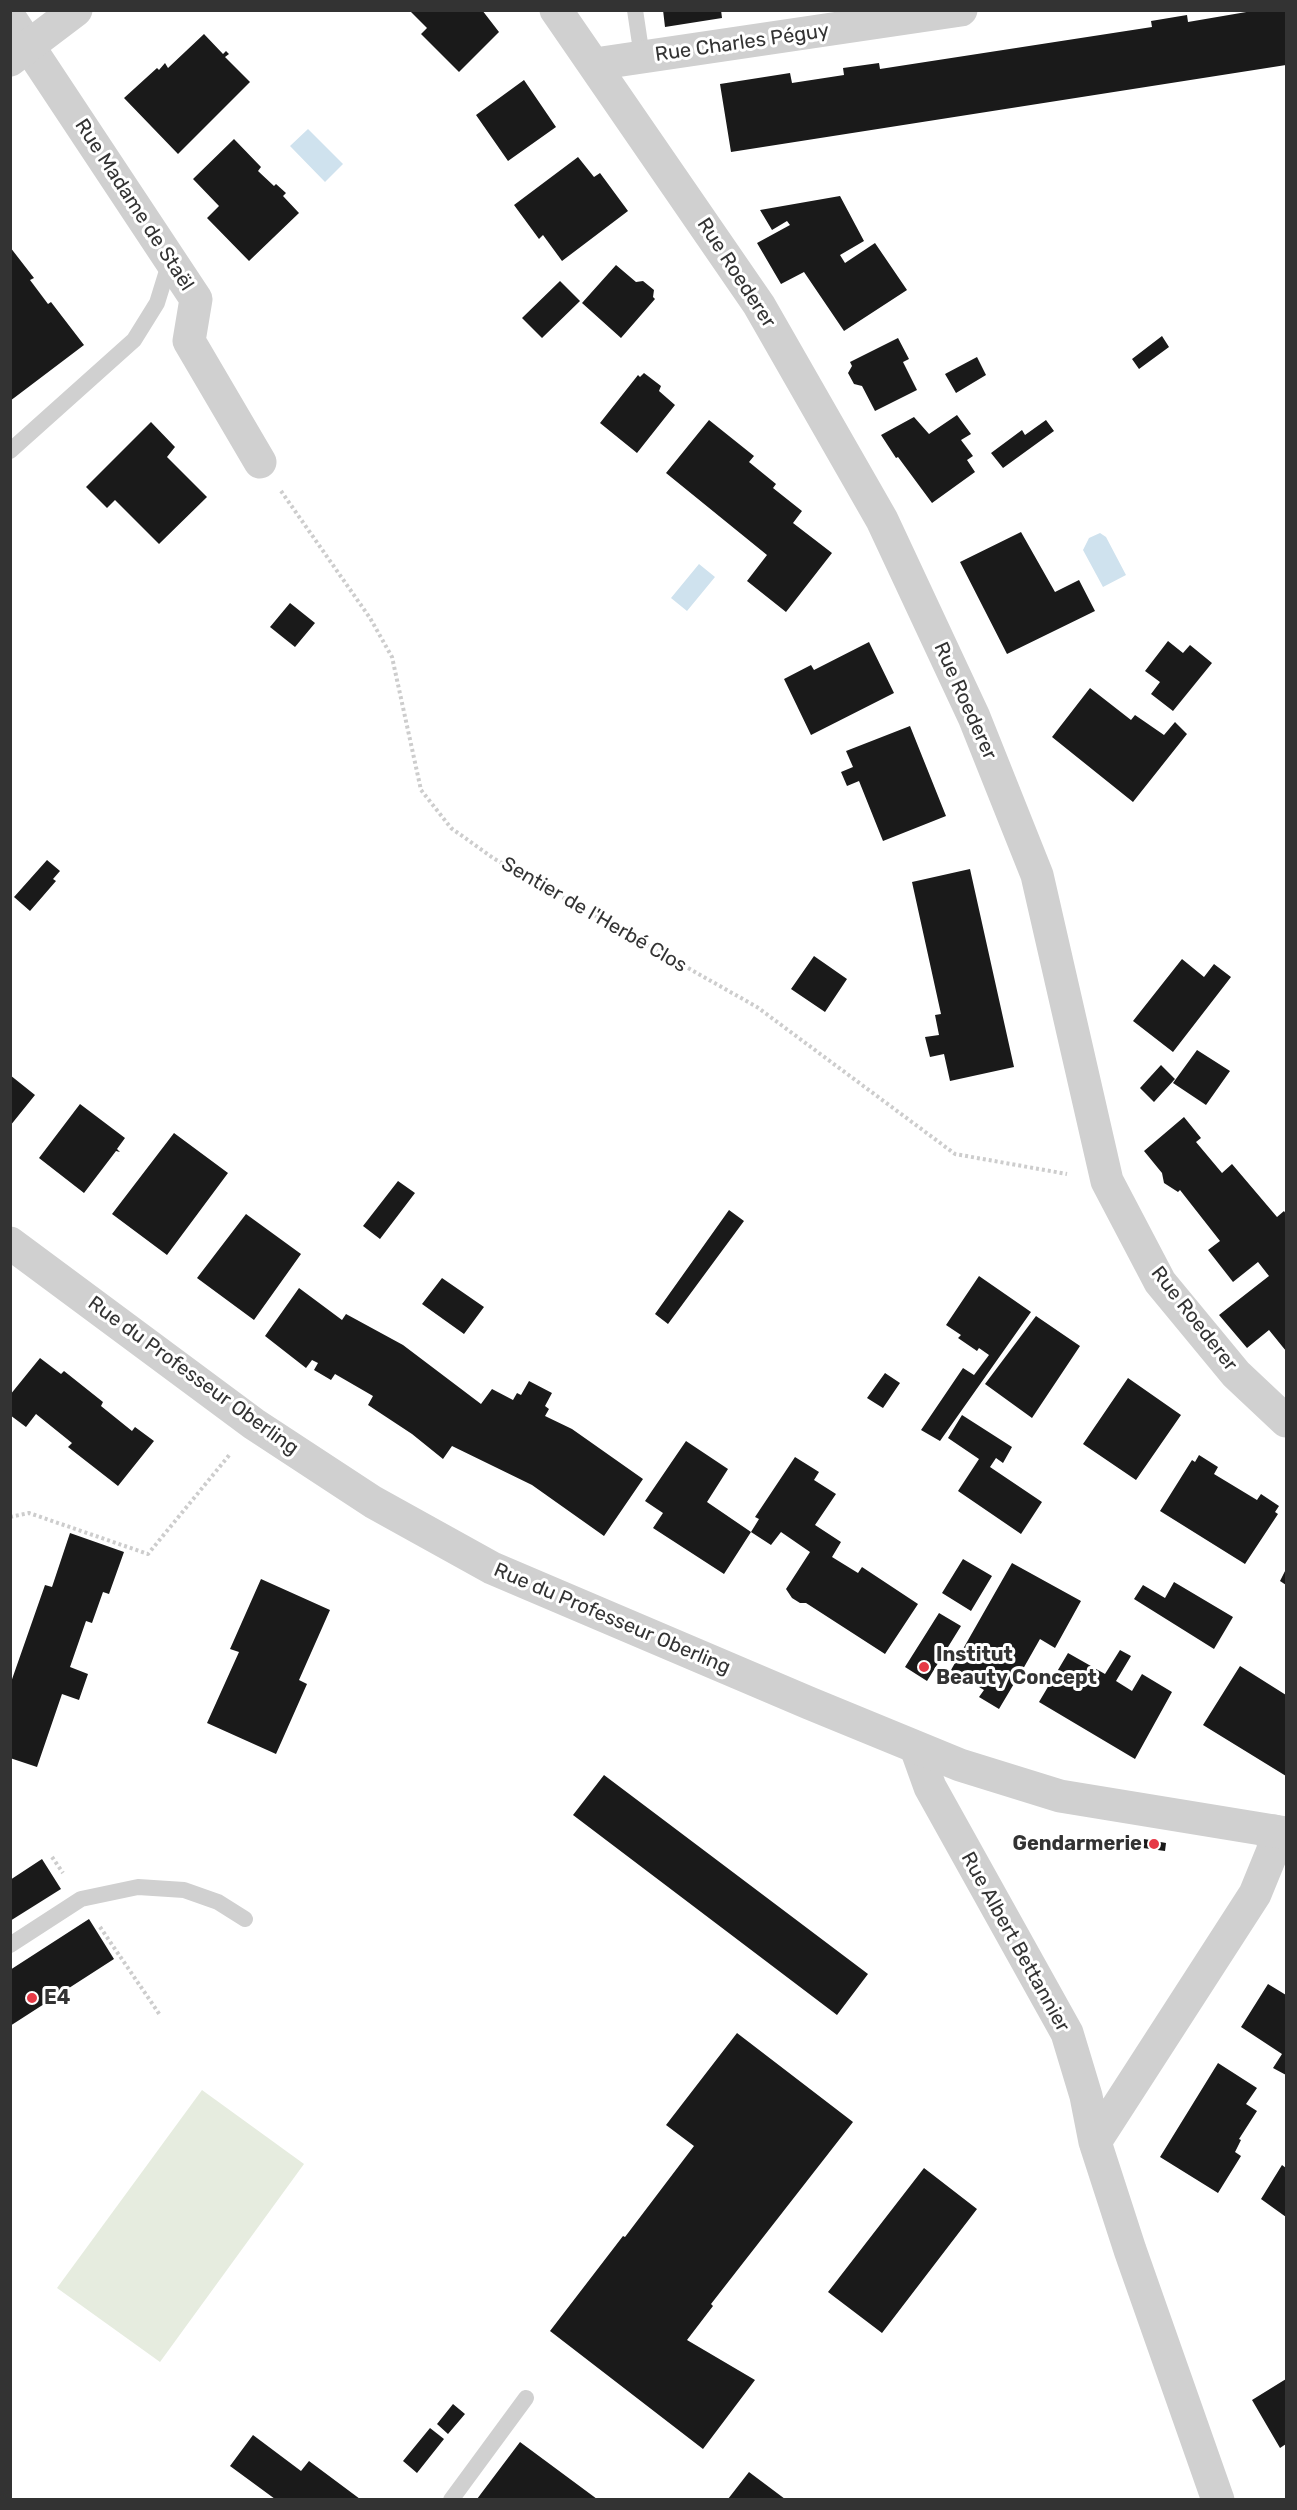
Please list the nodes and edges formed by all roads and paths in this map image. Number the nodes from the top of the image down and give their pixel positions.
1 (76, 10) edge
2 (556, 10) edge
3 (635, 10) edge
4 (961, 10) edge
5 (10, 18) edge
6 (20, 53) edge
7 (642, 57) junction
8 (595, 64) junction
9 (170, 261) junction
10 (10, 451) edge
11 (260, 462) joint
12 (1107, 1181) junction
13 (10, 1243) edge
14 (1287, 1421) edge
15 (254, 1424) junction
16 (10, 1517) edge
17 (916, 1748) junction
18 (1280, 1832) edge
19 (52, 1857) dead end
20 (81, 1899) junction
21 (245, 1919) dead end
22 (10, 1945) edge
23 (160, 2015) dead end
24 (1095, 2142) junction
25 (526, 2398) dead end
26 (451, 2499) edge
27 (1218, 2499) edge

1 - 6 street
2 - 8 street, Rue Roederer
3 - 7 lane
4 - 7 street, Rue Charles Péguy
5 - 6 street, Rue Madame de Staël
6 - 9 street, Rue Madame de Staël
7 - 8 street, Rue Charles Péguy
8 - 12 street, Rue Roederer
9 - 10 lane
9 - 11 street, Rue Madame de Staël
11 - 12 path, Sentier de l'Herbé Clos
12 - 14 street, Rue Roederer
13 - 15 street, Rue du Professeur Oberling
15 - 16 path
15 - 17 street, Rue du Professeur Oberling
17 - 18 street, Rue du Professeur Oberling
17 - 24 street, Rue Albert Bettannier
18 - 24 street
19 - 20 path
20 - 21 lane
20 - 22 lane
20 - 23 path
24 - 27 street, Rue Albert Bettannier
25 - 26 lane

